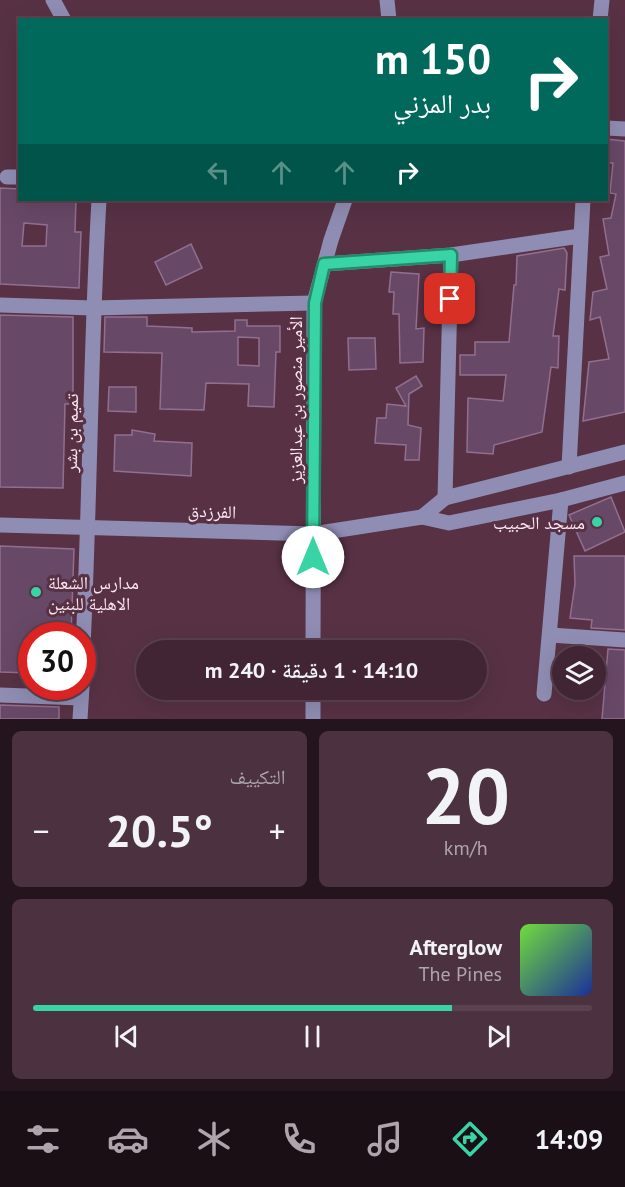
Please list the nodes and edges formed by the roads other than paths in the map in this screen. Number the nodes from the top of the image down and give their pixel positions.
1 (52, 0) edge
2 (387, 0) edge
3 (602, 0) edge
4 (63, 18) edge
5 (389, 18) edge
6 (600, 18) edge
7 (608, 128) edge
8 (625, 129) edge
9 (99, 201) edge
10 (345, 201) edge
11 (583, 201) edge
12 (580, 236) junction
13 (451, 255) junction
14 (324, 264) junction
15 (315, 303) junction
16 (0, 305) edge
17 (93, 308) junction
18 (625, 452) edge
19 (568, 467) junction
20 (625, 483) edge
21 (445, 498) junction
22 (561, 500) junction
23 (422, 517) junction
24 (0, 525) edge
25 (89, 526) junction
26 (313, 534) junction
27 (84, 622) edge
28 (550, 635) junction
29 (313, 640) edge
30 (625, 640) edge
31 (544, 694) dead end
32 (18, 695) edge
33 (0, 696) edge
34 (81, 700) edge
35 (313, 700) edge
36 (80, 719) edge
37 (313, 719) edge

1 - 4 street
2 - 5 street
3 - 6 street
7 - 8 street
9 - 17 street, تميم بن بشر
10 - 14 street, الأمير منصور بن عبدالعزيز
11 - 12 street
12 - 13 street
12 - 19 street
13 - 14 street
13 - 21 street
14 - 15 street, الأمير منصور بن عبدالعزيز
15 - 17 street
15 - 26 street, الأمير منصور بن عبدالعزيز
16 - 17 street
17 - 25 street, تميم بن بشر
18 - 19 street
19 - 21 street
20 - 22 street, الفرزدق
21 - 23 street
22 - 23 street, الفرزدق
22 - 28 street
23 - 26 street, الفرزدق
24 - 25 street, الفرزدق
25 - 26 street, الفرزدق
25 - 27 street, تميم بن بشر
26 - 29 street, الأمير منصور بن عبدالعزيز
28 - 30 street
28 - 31 street
32 - 33 street
34 - 36 street
35 - 37 street

